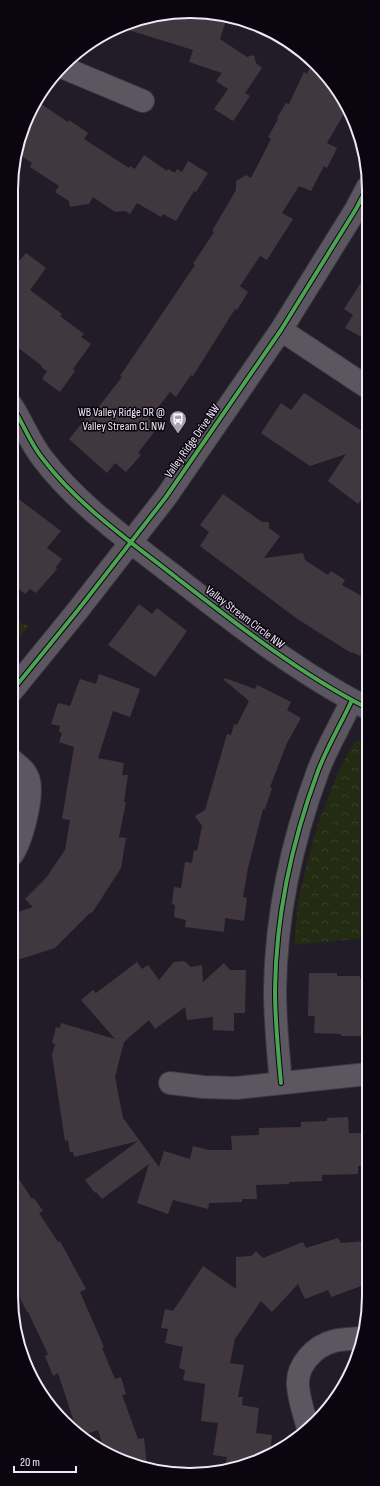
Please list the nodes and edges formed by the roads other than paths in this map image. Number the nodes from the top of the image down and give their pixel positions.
1 (67, 69) edge
2 (143, 101) dead end
3 (362, 198) edge
4 (280, 330) junction
5 (362, 382) edge
6 (18, 416) edge
7 (131, 542) junction
8 (18, 683) edge
9 (360, 704) edge
10 (18, 766) edge
11 (18, 844) edge
12 (362, 1075) edge
13 (170, 1083) dead end
14 (281, 1083) junction
15 (357, 1339) edge
16 (307, 1422) edge

1 - 2 street
3 - 4 street, Valley Ridge Drive NW
4 - 5 street
4 - 7 street, Valley Ridge Drive NW
6 - 7 street, Valley Stream Circle NW
7 - 8 street, Valley Ridge Drive NW
7 - 9 street, Valley Stream Circle NW
9 - 14 street, Valley Stream Circle NW
10 - 11 street
12 - 14 street
13 - 14 street
15 - 16 street

